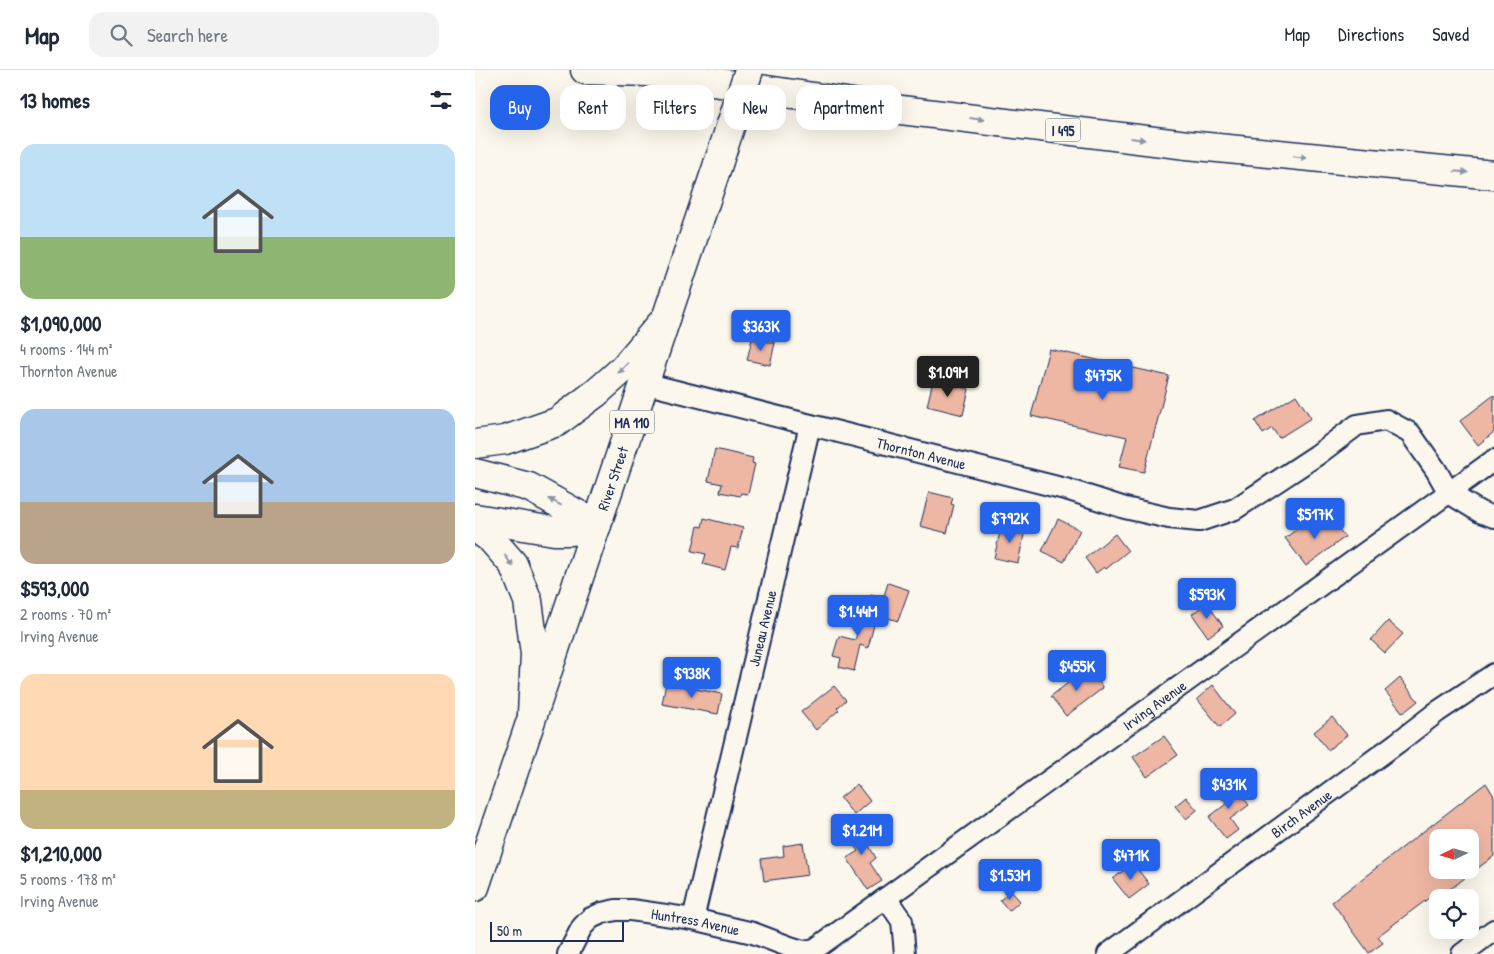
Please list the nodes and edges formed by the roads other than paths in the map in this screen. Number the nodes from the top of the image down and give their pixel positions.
1 (585, 70) edge
2 (749, 70) edge
3 (641, 71) edge
4 (1494, 175) edge
5 (666, 318) junction
6 (644, 383) junction
7 (810, 425) junction
8 (475, 444) edge
9 (1494, 460) edge
10 (475, 473) edge
11 (1449, 493) junction
12 (1494, 516) edge
13 (475, 518) edge
14 (597, 525) junction
15 (475, 527) edge
16 (1494, 674) edge
17 (532, 714) junction
18 (477, 877) edge
19 (886, 898) junction
20 (693, 919) junction
21 (1494, 930) edge
22 (818, 951) edge
23 (568, 954) edge
24 (905, 954) edge
25 (1108, 954) edge
26 (1462, 954) edge

1 - 3 main road
2 - 5 main road, River Street / MA 110, bridge
3 -> 4 main road, I 495
5 - 6 main road, River Street / MA 110
5 -> 8 main road
6 - 7 street, Thornton Avenue
6 - 14 main road, River Street / MA 110
7 - 11 street, Thornton Avenue
7 - 20 street, Juneau Avenue
9 - 11 street, Irving Avenue
14 -> 10 main road
11 - 12 street
11 - 19 street, Irving Avenue
13 - 14 main road
14 - 17 main road, River Street / MA 110
15 -> 17 main road
16 - 25 street, Birch Avenue
17 - 18 main road, River Street / MA 110
19 - 22 street, Irving Avenue
19 - 24 street
20 - 22 street, Huntress Avenue
20 - 23 street, Huntress Avenue
21 - 26 street

